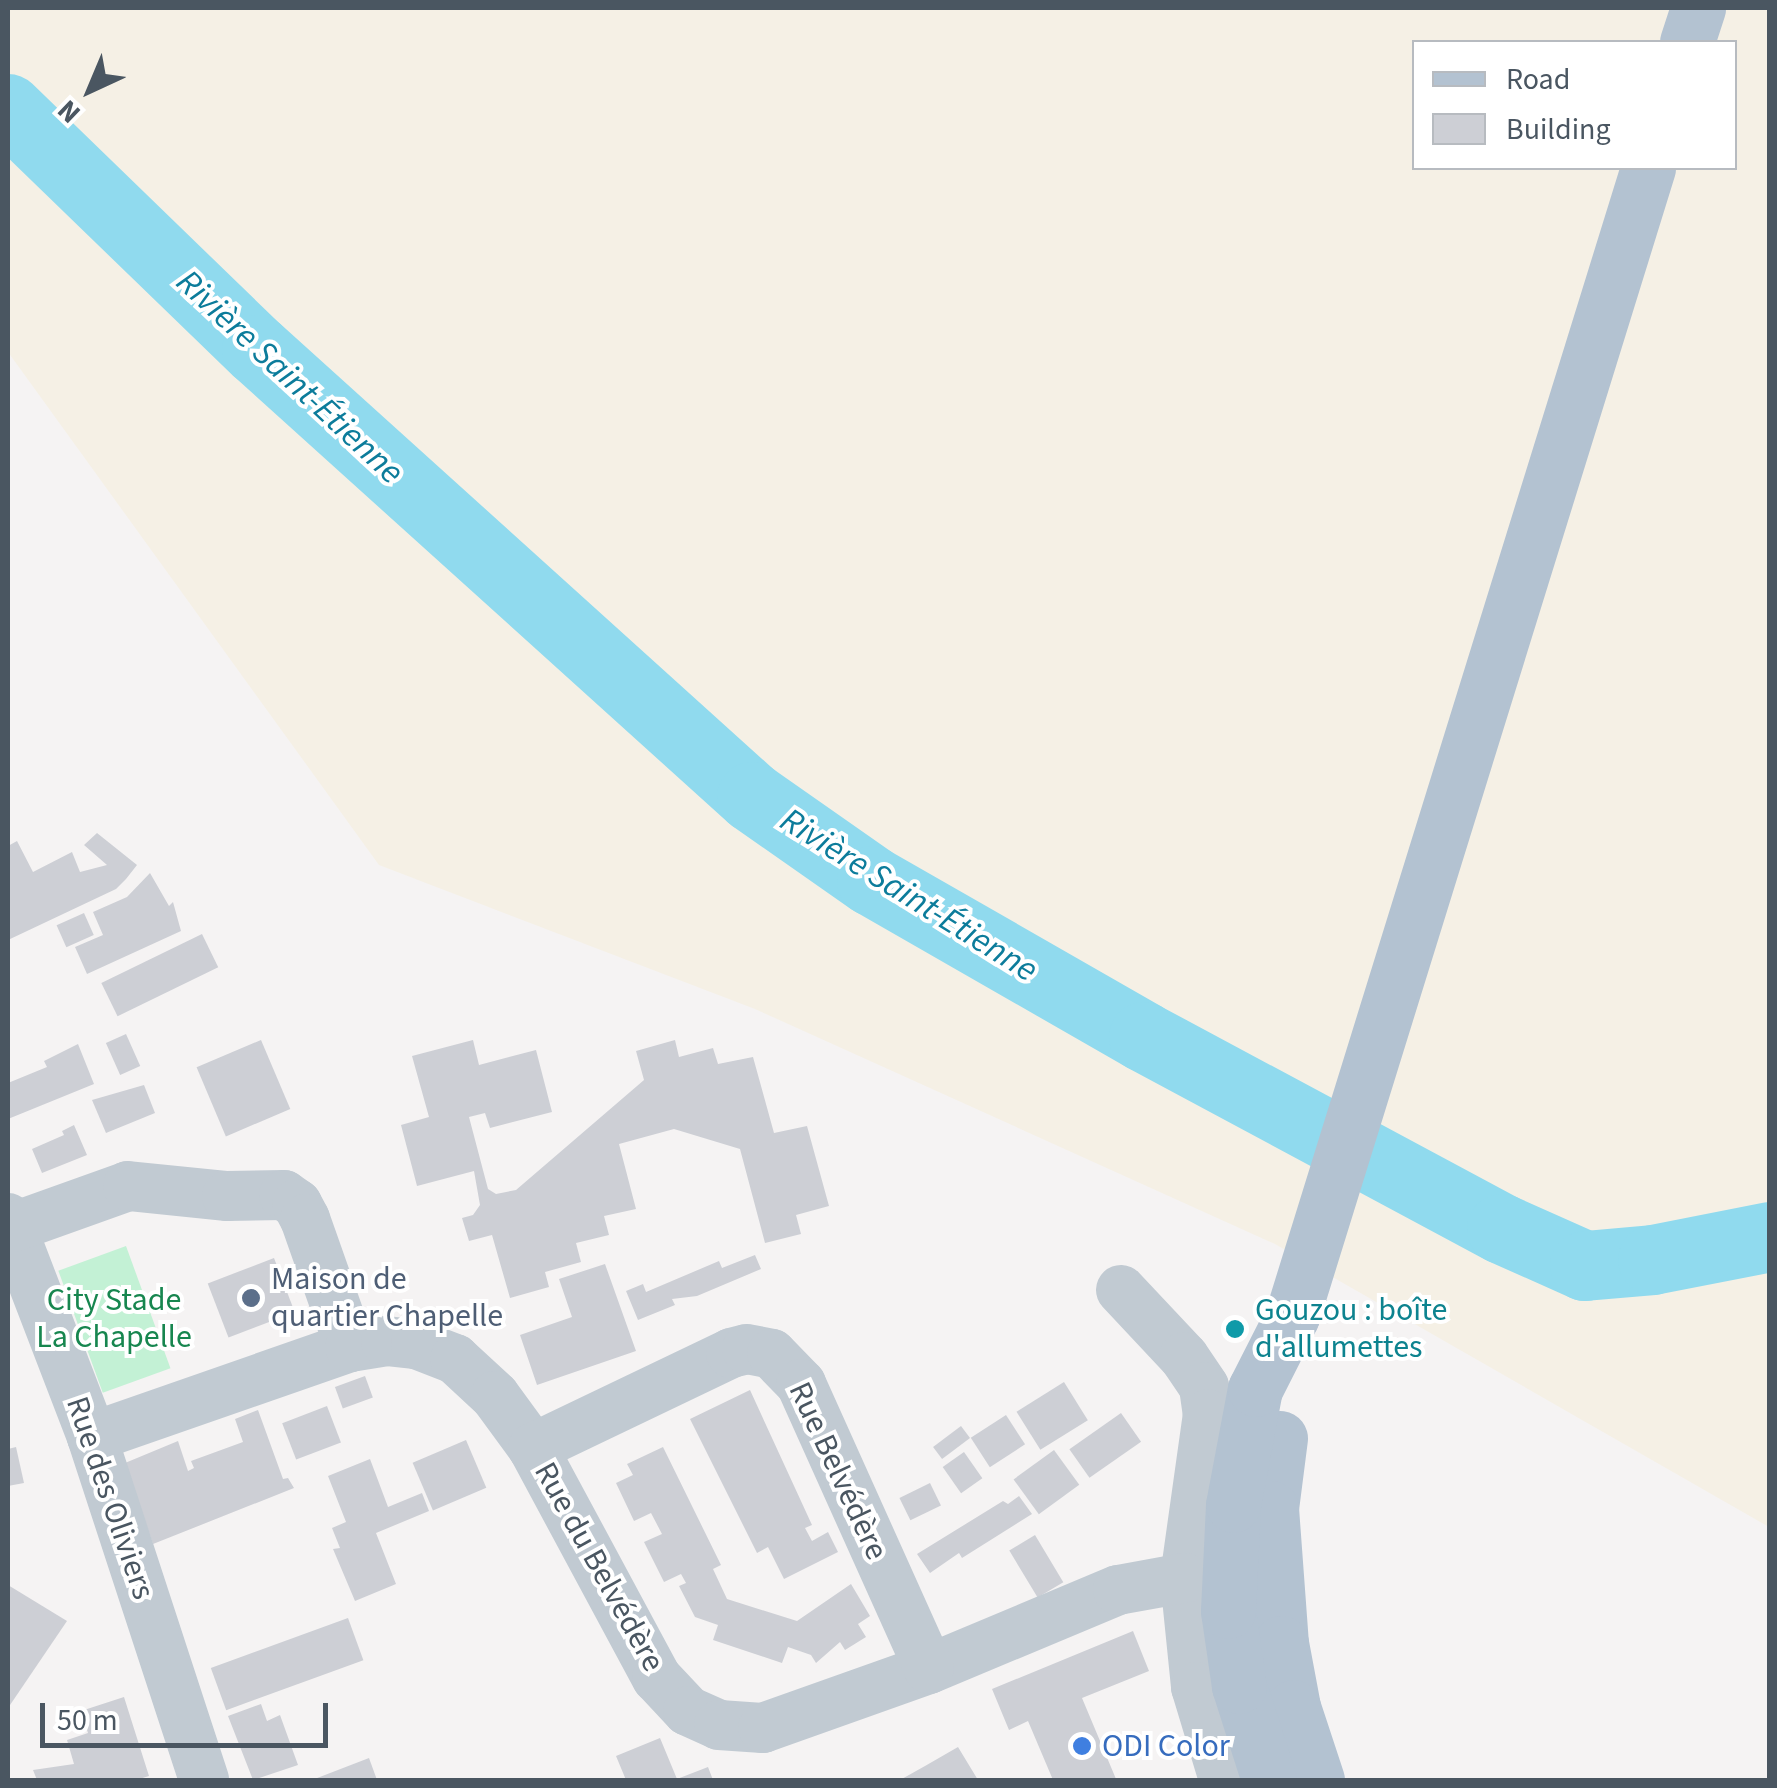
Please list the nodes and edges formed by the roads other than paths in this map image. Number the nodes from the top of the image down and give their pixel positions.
1 (1698, 8) edge
2 (1688, 40) edge
3 (1647, 170) edge
4 (9, 1223) edge
5 (1121, 1290) dead end
6 (1292, 1316) junction
7 (350, 1347) junction
8 (92, 1438) junction
9 (534, 1448) junction
10 (1184, 1578) junction
11 (929, 1669) junction
12 (1258, 1779) edge
13 (204, 1780) edge
14 (1317, 1780) edge

1 - 2 main road
3 - 6 main road
4 - 7 street
4 - 8 street, Rue des Oliviers
5 - 10 street
6 - 12 main road
6 - 14 main road
7 - 8 street, Rue du Belvédère
7 - 9 street, Rue du Belvédère
8 - 13 street, Rue des Oliviers
9 - 11 street, Rue du Belvédère
9 - 11 street, Rue Belvédère
10 - 11 street, Rue du Belvédère
10 - 12 street

